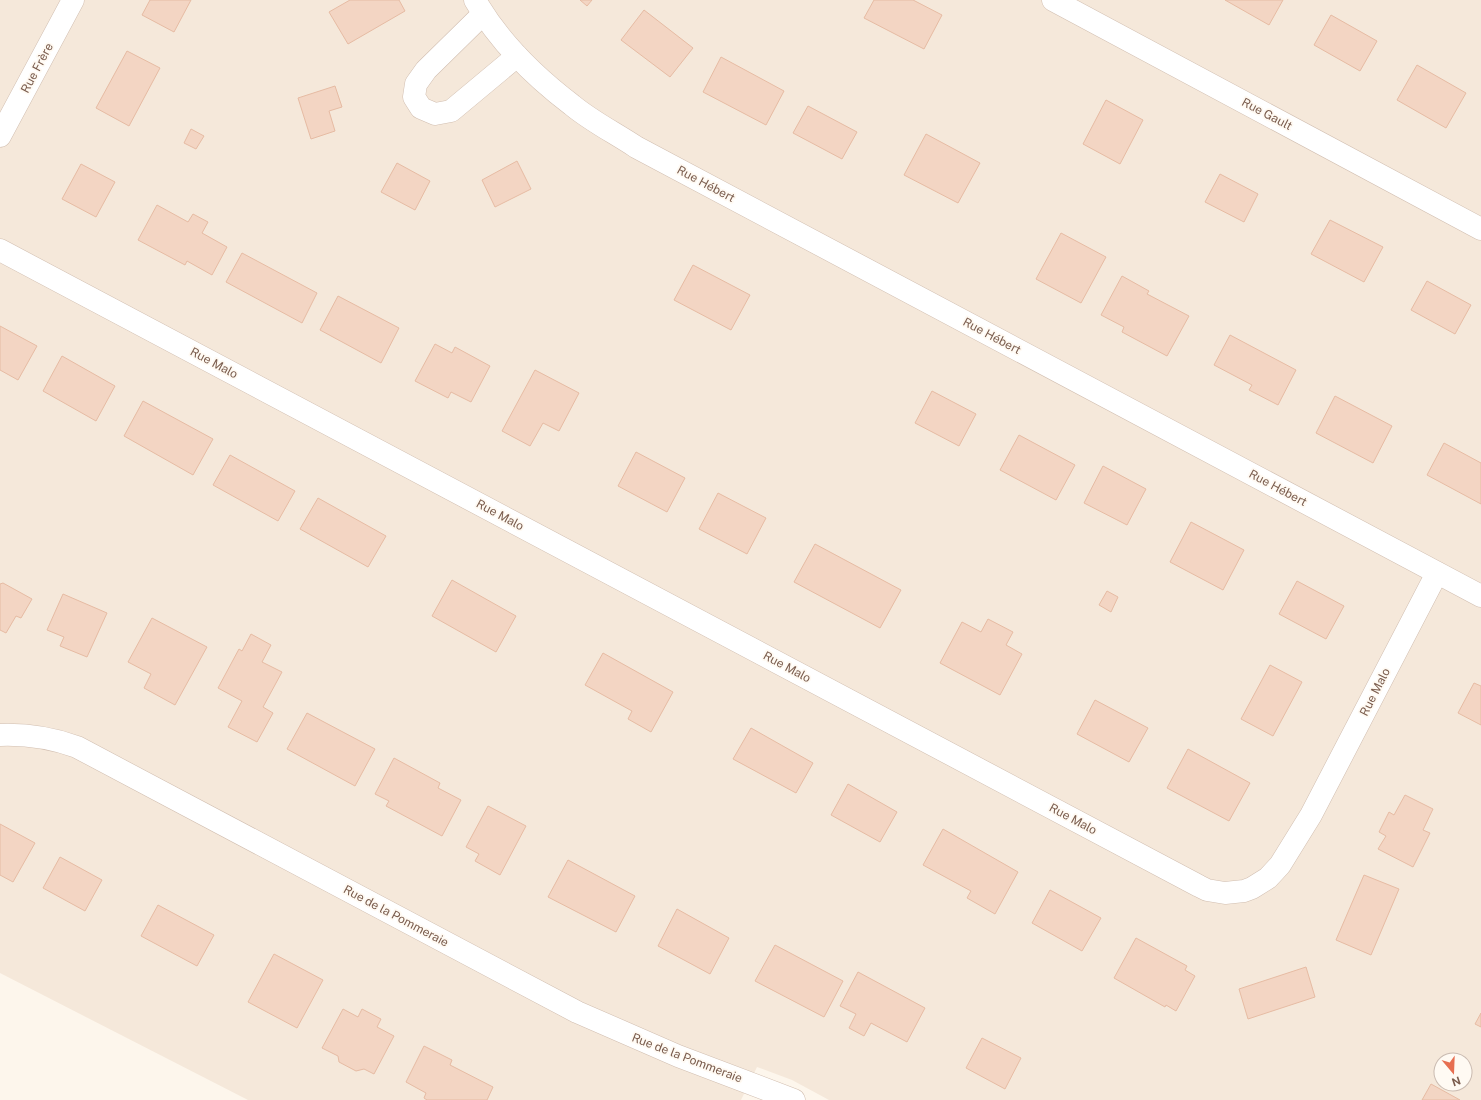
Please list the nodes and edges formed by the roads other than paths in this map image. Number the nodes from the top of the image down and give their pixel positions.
1 (73, 0) edge
2 (1053, 0) edge
3 (479, 7) edge
4 (517, 56) junction
5 (0, 136) edge
6 (1481, 229) edge
7 (0, 250) edge
8 (1437, 573) junction
9 (1481, 596) edge
10 (0, 735) edge
11 (766, 1095) edge
12 (794, 1100) edge

1 - 5 street, Rue Frère
2 - 6 street, Rue Gault
3 - 4 street, Rue Hébert
3 - 4 street, Rue Hébert
4 - 8 street, Rue Hébert
7 - 8 street, Rue Malo
8 - 9 street, Rue Hébert
10 - 11 street, Rue de la Pommeraie
11 - 12 street, Rue de la Pommeraie

